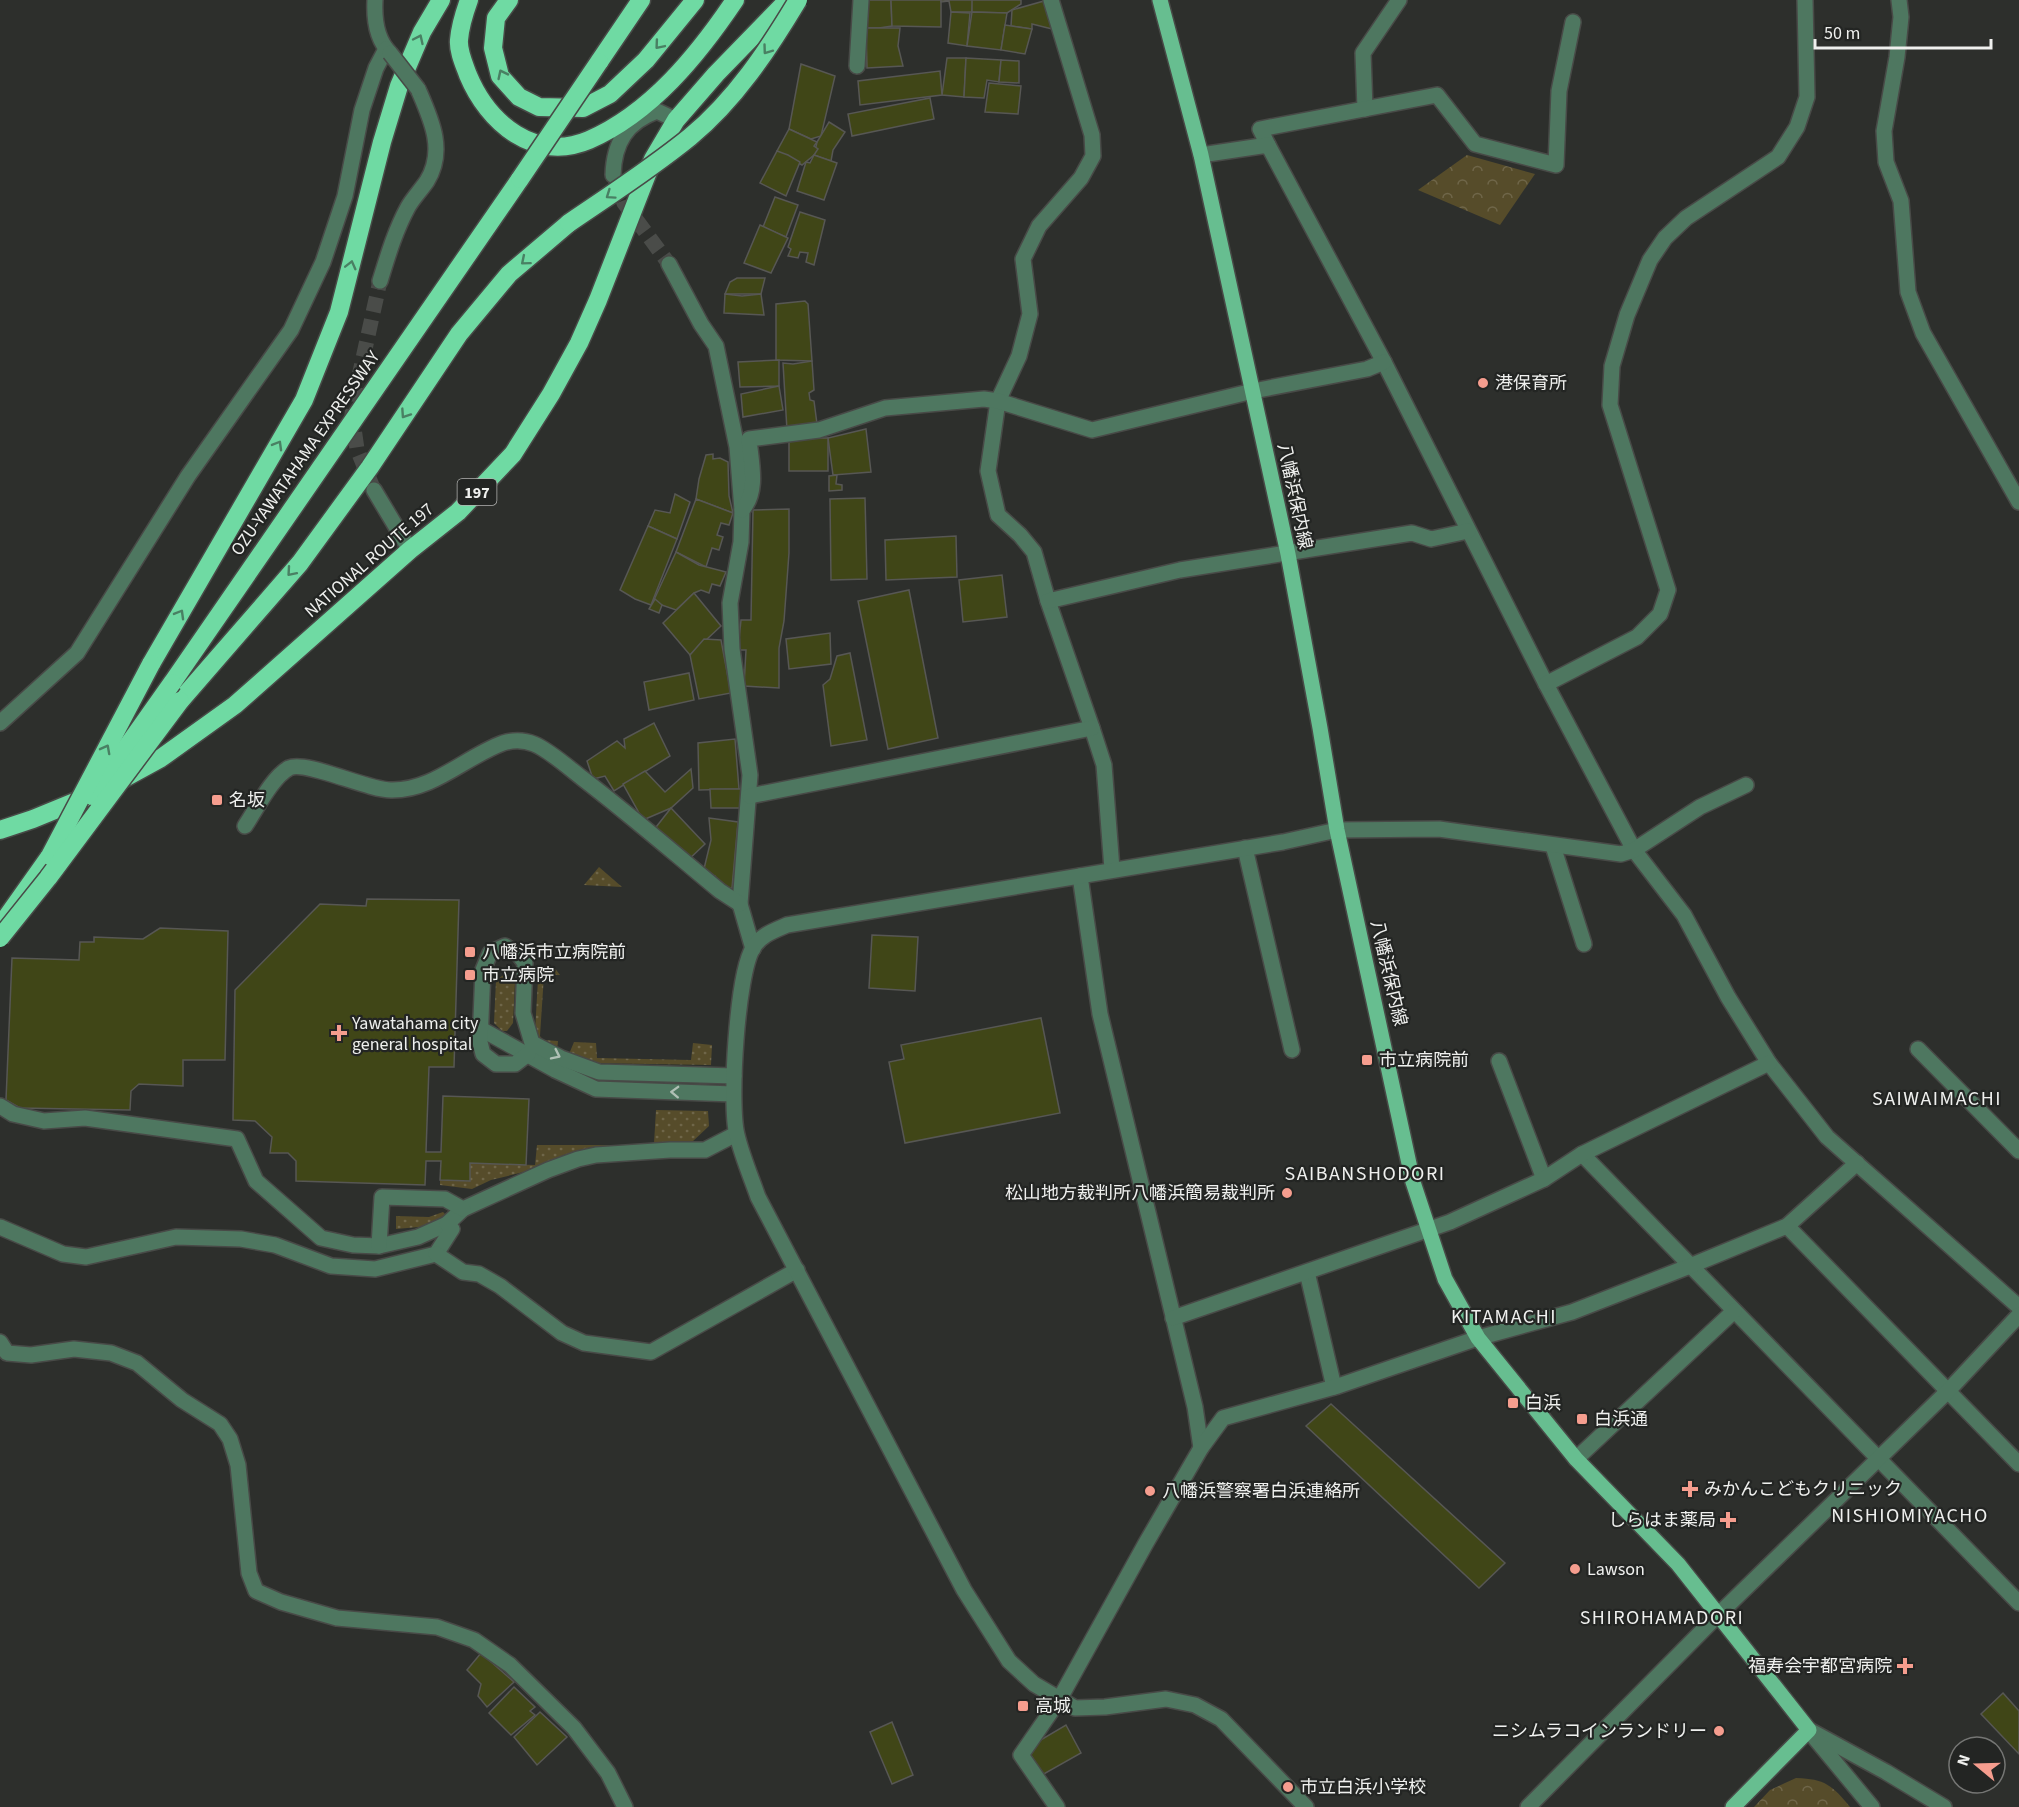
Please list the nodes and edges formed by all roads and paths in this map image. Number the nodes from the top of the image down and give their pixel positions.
1 (375, 0) edge
2 (441, 0) edge
3 (469, 0) edge
4 (510, 0) edge
5 (641, 0) edge
6 (695, 0) edge
7 (735, 0) edge
8 (788, 0) edge
9 (798, 0) edge
10 (861, 0) edge
11 (1051, 0) edge
12 (1160, 0) edge
13 (1399, 0) edge
14 (1805, 0) edge
15 (1899, 0) edge
16 (1573, 22) dead end
17 (388, 51) junction
18 (857, 66) dead end
19 (1365, 109) junction
20 (676, 120) junction
21 (1268, 145) junction
22 (1201, 156) junction
23 (613, 175) tunnel mouth
24 (669, 264) tunnel mouth
25 (380, 281) tunnel mouth
26 (1384, 362) junction
27 (1253, 391) junction
28 (998, 401) junction
29 (374, 490) tunnel mouth
30 (2019, 502) edge
31 (742, 510) junction
32 (1468, 531) junction
33 (410, 550) junction
34 (1288, 554) junction
35 (1048, 601) junction
36 (1546, 684) junction
37 (0, 723) edge
38 (1092, 728) junction
39 (1746, 785) dead end
40 (750, 796) junction
41 (246, 826) dead end
42 (0, 830) edge
43 (1337, 830) junction
44 (1553, 846) junction
45 (1245, 848) junction
46 (1634, 850) junction
47 (50, 856) junction
48 (1112, 869) junction
49 (1080, 876) junction
50 (740, 904) junction
51 (0, 927) edge
52 (0, 938) edge
53 (1584, 944) dead end
54 (753, 949) junction
55 (523, 1013) junction
56 (481, 1029) junction
57 (505, 1041) junction
58 (1918, 1049) dead end
59 (1292, 1050) dead end
60 (528, 1054) junction
61 (1499, 1061) dead end
62 (1769, 1063) junction
63 (734, 1076) junction
64 (733, 1094) junction
65 (0, 1106) edge
66 (736, 1134) junction
67 (2019, 1150) edge
68 (1582, 1154) junction
69 (1857, 1162) junction
70 (1544, 1179) junction
71 (463, 1209) junction
72 (447, 1224) junction
73 (1787, 1226) junction
74 (0, 1227) edge
75 (1428, 1229) junction
76 (379, 1246) junction
77 (436, 1254) junction
78 (1690, 1266) junction
79 (797, 1270) junction
80 (1306, 1272) junction
81 (2019, 1307) edge
82 (1734, 1311) junction
83 (2019, 1315) edge
84 (1173, 1318) junction
85 (1478, 1338) junction
86 (0, 1342) edge
87 (1334, 1387) junction
88 (1948, 1391) junction
89 (1201, 1448) junction
90 (1878, 1457) junction
91 (1576, 1459) junction
92 (2019, 1464) edge
93 (2019, 1604) edge
94 (1718, 1615) junction
95 (1059, 1700) junction
96 (1809, 1730) junction
97 (1539, 1804) edge
98 (625, 1807) edge
99 (1057, 1807) edge
100 (1306, 1807) edge
101 (1733, 1807) edge
102 (1872, 1807) edge
103 (1944, 1807) edge

1 - 17 street
47 -> 2 highway, bridge
3 - 7 highway
6 -> 4 highway
5 - 47 highway, OZU-YAWATAHAMA EXPRESSWAY, bridge
8 - 20 highway, NATIONAL ROUTE 197 / 197
9 -> 52 highway, bridge
10 - 18 street
11 - 28 street
12 - 22 main road, 八幡浜保内線
13 - 19 street
14 - 36 street
15 - 30 street
16 - 19 street
17 - 25 street, bridge
17 - 37 street
19 - 21 street
20 - 23 street
20 - 33 highway, NATIONAL ROUTE 197 / 197
21 - 22 street
21 - 26 street
22 - 27 main road, 八幡浜保内線
24 - 31 street
26 - 27 street
26 - 32 street
27 - 28 street
27 - 34 main road, 八幡浜保内線
28 - 31 street
28 - 35 street
29 - 33 street
31 - 40 street
32 - 34 street
32 - 36 street
33 - 42 highway, NATIONAL ROUTE 197 / 197
34 - 35 street
34 - 43 main road, 八幡浜保内線
35 - 38 street
36 - 46 street
38 - 40 street
38 - 48 street
39 - 46 street
40 - 50 street
41 - 50 street
43 - 44 street
43 - 45 street
43 - 75 main road, 八幡浜保内線
44 - 46 street
44 - 53 street
45 - 48 street
45 - 59 street
46 - 62 street
47 - 51 highway, OZU-YAWATAHAMA EXPRESSWAY
48 - 49 street
49 - 54 street
49 - 84 street
50 - 54 street
54 - 63 street
55 - 56 street
55 - 57 street
55 -> 63 street
56 - 57 street
56 - 60 street
57 - 60 street
58 - 67 street
64 -> 60 street
61 - 70 street
62 - 68 street
62 - 69 street
63 - 64 street
64 - 66 street
65 - 76 street
66 - 71 street
66 - 79 street
68 - 70 street
68 - 78 street
69 - 73 street
69 - 81 street
70 - 75 street
71 - 72 street
71 - 76 street
72 - 76 street
72 - 77 street
73 - 78 street
73 - 88 street
74 - 77 street
75 - 80 street
75 - 85 main road, 八幡浜保内線
77 - 79 street
78 - 82 street
78 - 85 street
79 - 95 street
80 - 84 street
80 - 87 street
82 - 90 street
82 - 91 street
83 - 88 street
84 - 89 street
85 - 87 street
85 - 91 main road, 八幡浜保内線
86 - 98 street
87 - 89 street
88 - 90 street
88 - 92 street
89 - 95 street
90 - 93 street
90 - 94 street
91 - 94 main road, 八幡浜保内線
94 - 96 main road, 八幡浜保内線
94 - 97 street
95 - 99 street
95 - 100 street
96 - 101 main road
96 - 102 street
96 - 103 street

